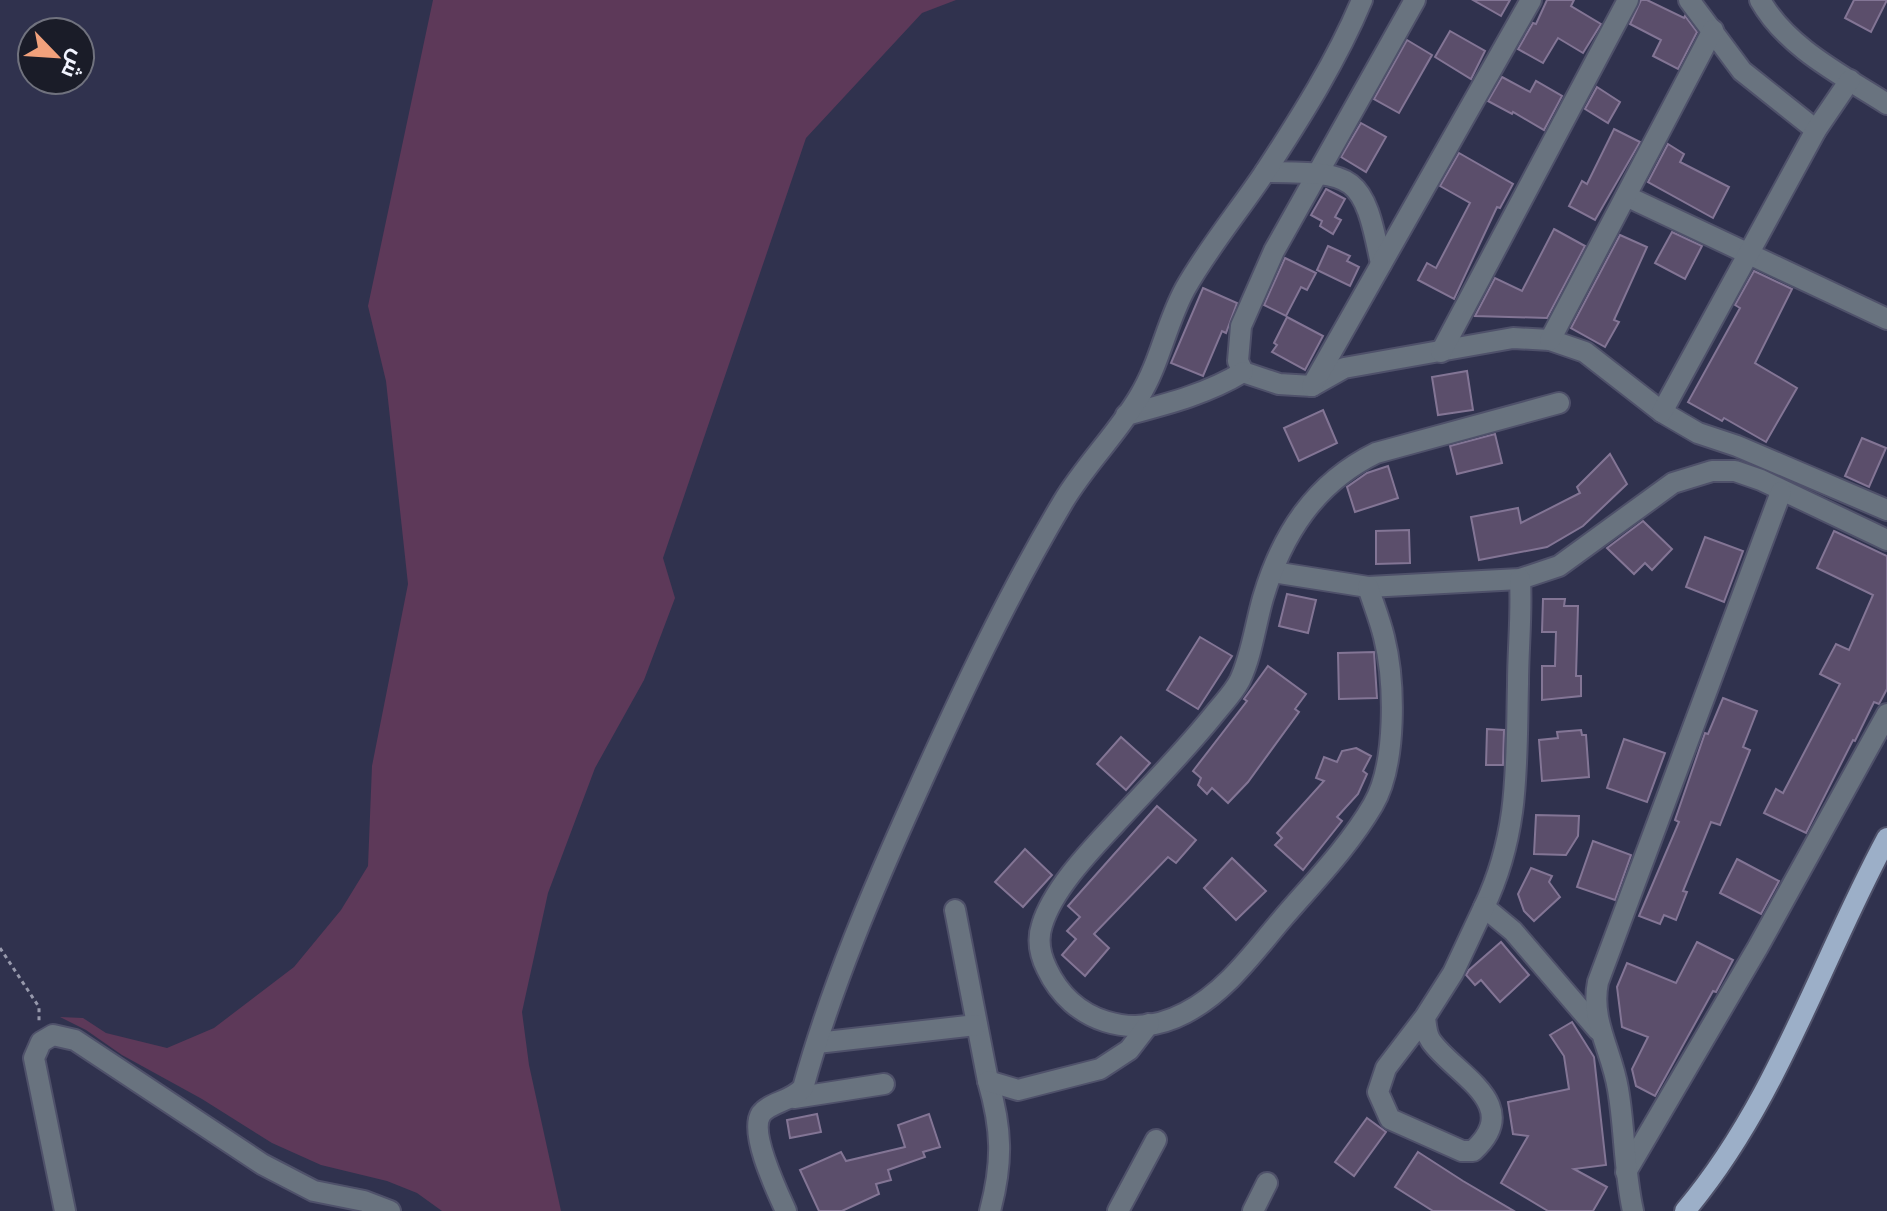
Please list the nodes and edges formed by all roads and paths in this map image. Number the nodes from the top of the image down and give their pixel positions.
1 (1362, 0) edge
2 (1415, 0) edge
3 (1531, 0) edge
4 (1628, 0) edge
5 (1689, 0) edge
6 (1760, 0) edge
7 (1713, 30) junction
8 (1850, 80) junction
9 (1887, 104) edge
10 (1816, 130) junction
11 (1265, 172) junction
12 (1318, 173) junction
13 (1626, 196) junction
14 (1749, 253) junction
15 (1381, 264) junction
16 (1887, 319) edge
17 (1550, 340) junction
18 (1441, 352) junction
19 (1243, 372) junction
20 (1312, 386) junction
21 (1559, 403) dead end
22 (1662, 412) junction
23 (1126, 415) junction
24 (1781, 492) junction
25 (1887, 510) edge
26 (1887, 540) edge
27 (1273, 572) junction
28 (1520, 579) junction
29 (1368, 587) junction
30 (1887, 714) edge
31 (1887, 838) edge
32 (1484, 907) junction
33 (955, 910) dead end
34 (0, 948) edge
35 (1425, 1017) junction
36 (1149, 1024) junction
37 (976, 1025) junction
38 (1603, 1036) junction
39 (817, 1043) junction
40 (36, 1049) junction
41 (988, 1081) junction
42 (884, 1084) dead end
43 (794, 1098) junction
44 (1156, 1140) dead end
45 (1626, 1172) junction
46 (1267, 1183) dead end
47 (1628, 1207) edge
48 (65, 1211) edge
49 (390, 1211) edge
50 (786, 1211) edge
51 (990, 1211) edge
52 (1118, 1211) edge
53 (1253, 1211) edge
54 (1685, 1211) edge

1 - 11 street
2 - 12 street
3 - 15 street
4 - 18 street
5 - 7 street
6 - 8 street
7 - 10 street
7 - 13 street
8 - 9 street
8 - 10 street
10 - 14 street
11 - 12 street
11 - 23 street
12 - 15 street
12 - 19 street
13 - 14 street
13 - 17 street
14 - 16 street
14 - 22 street
15 - 20 street
17 - 18 street
17 - 22 street
18 - 20 street
19 - 20 street
19 - 23 street
21 - 27 street
22 - 25 street
23 - 39 street
24 - 26 street
24 - 28 street
24 - 38 street
27 - 29 street
27 - 36 street
28 - 29 street
28 - 32 street
29 - 36 street
30 - 45 street
31 - 54 main road
32 - 35 street
32 - 38 street
33 - 37 street
34 - 40 path
35 - 35 street
36 - 41 street
37 - 39 street
37 - 41 street
38 - 45 street
39 - 43 street
40 - 48 street
40 - 49 street
41 - 51 street
42 - 43 street
43 - 50 street
44 - 52 street
45 - 47 street
46 - 53 street

